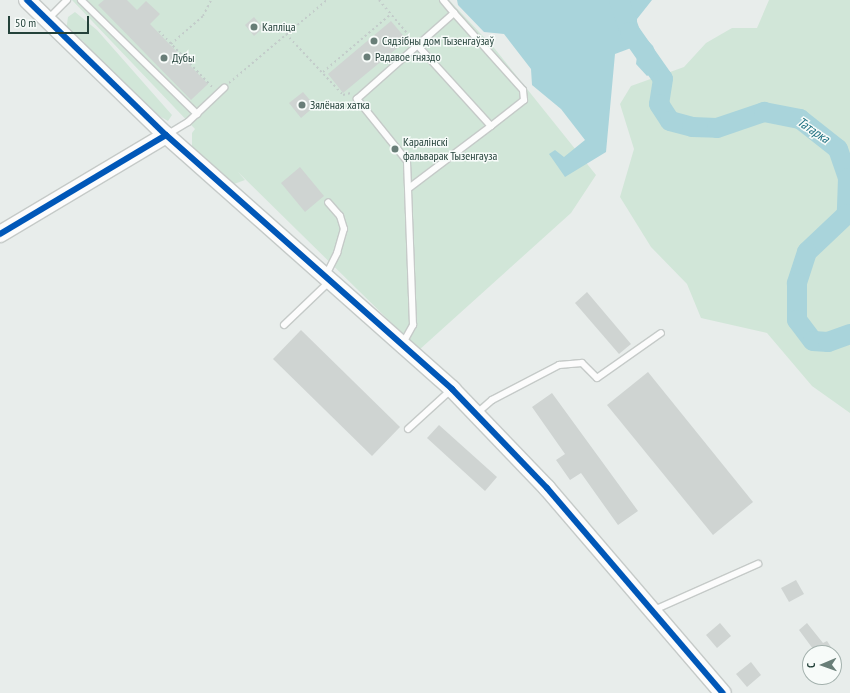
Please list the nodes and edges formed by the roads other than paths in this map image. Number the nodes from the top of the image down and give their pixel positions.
1 (27, 0) edge
2 (67, 0) edge
3 (81, 0) edge
4 (443, 0) edge
5 (454, 14) junction
6 (47, 20) junction
7 (419, 46) junction
8 (224, 88) road end
9 (197, 114) junction
10 (491, 126) junction
11 (166, 135) junction
12 (408, 188) junction
13 (328, 202) dead end
14 (0, 234) edge
15 (329, 277) junction
16 (284, 325) dead end
17 (661, 333) dead end
18 (403, 343) junction
19 (452, 389) junction
20 (476, 414) junction
21 (408, 429) dead end
22 (758, 564) dead end
23 (654, 610) junction
24 (723, 693) edge

1 - 6 street
2 - 6 lane
3 - 9 lane
4 - 5 lane
5 - 7 lane
5 - 10 lane
6 - 11 street
7 - 10 lane
7 - 12 lane
8 - 9 lane
9 - 11 lane
10 - 12 lane
11 - 14 street
11 - 15 street
12 - 18 lane
13 - 15 lane
15 - 16 lane
15 - 18 street
17 - 20 lane
18 - 19 street
19 - 20 street
19 - 21 lane
20 - 23 street
22 - 23 lane
23 - 24 street

